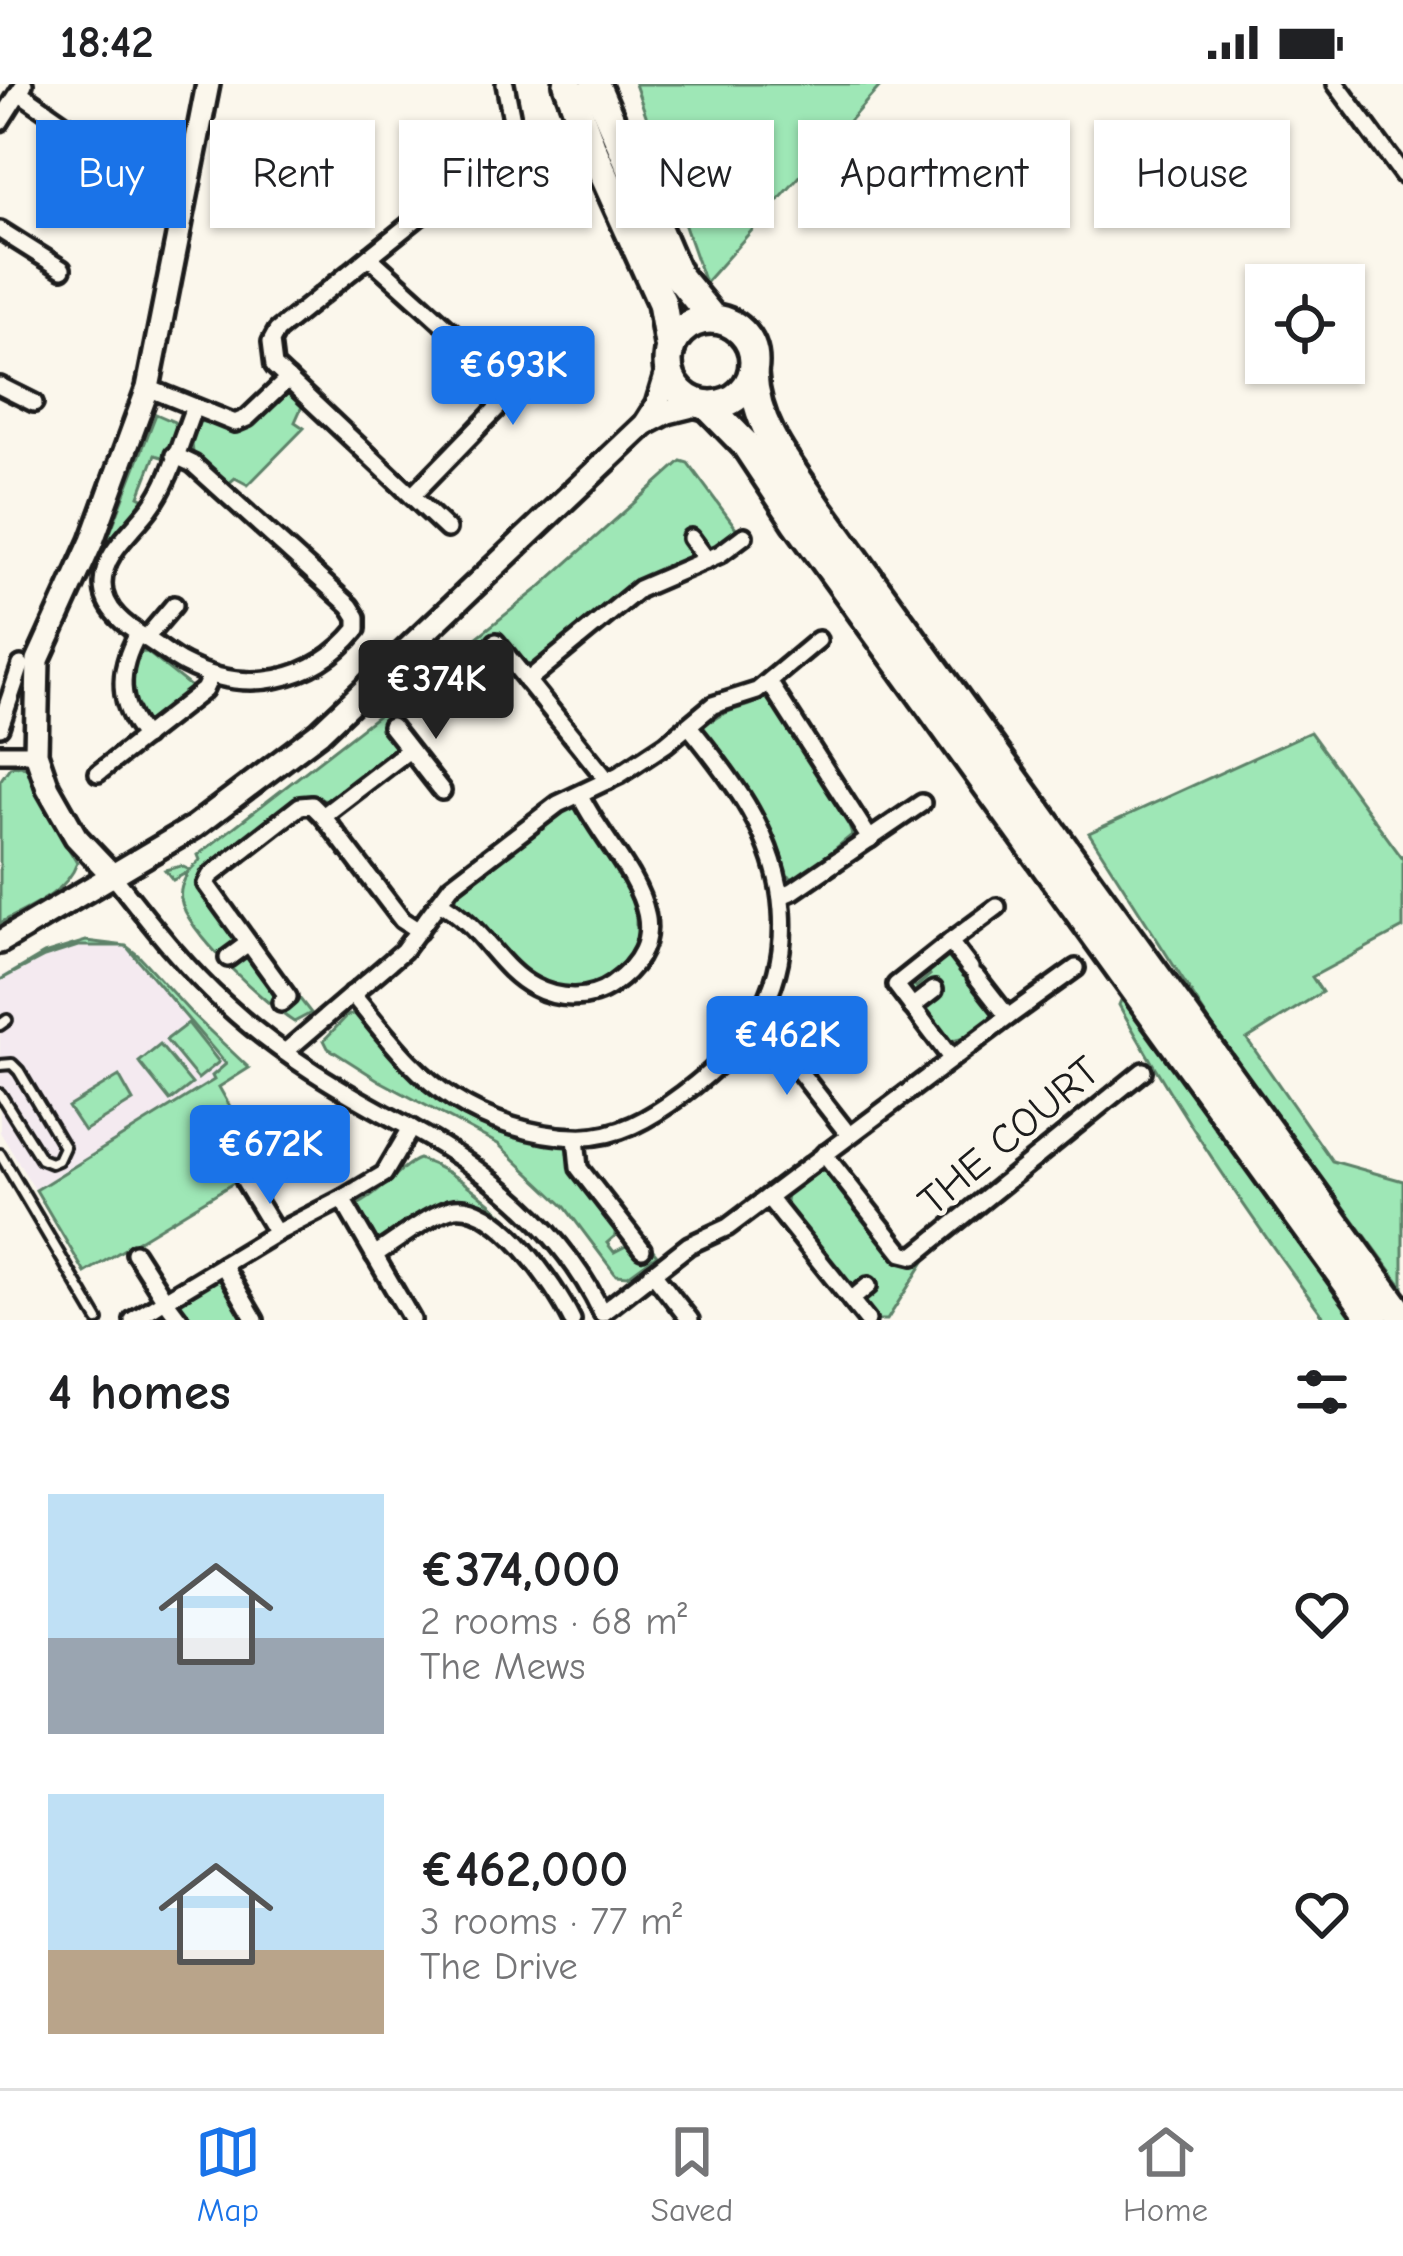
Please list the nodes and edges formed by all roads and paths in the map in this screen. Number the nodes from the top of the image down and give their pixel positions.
1 (208, 84) edge
2 (506, 84) edge
3 (568, 84) edge
4 (595, 84) edge
5 (1336, 84) edge
6 (21, 88) edge
7 (62, 120) edge
8 (512, 120) edge
9 (0, 122) edge
10 (1403, 175) edge
11 (405, 228) edge
12 (0, 230) edge
13 (369, 256) junction
14 (62, 269) dead end
15 (713, 319) junction
16 (566, 342) dead end
17 (669, 360) junction
18 (753, 373) junction
19 (287, 380) junction
20 (0, 386) edge
21 (148, 388) junction
22 (515, 389) junction
23 (34, 403) dead end
24 (703, 405) junction
25 (194, 407) junction
26 (644, 424) junction
27 (174, 455) junction
28 (412, 496) junction
29 (447, 529) dead end
30 (744, 536) dead end
31 (691, 538) dead end
32 (707, 560) junction
33 (174, 605) dead end
34 (142, 636) junction
35 (818, 640) dead end
36 (496, 642) dead end
37 (21, 665) dead end
38 (211, 675) junction
39 (527, 681) junction
40 (769, 682) junction
41 (391, 726) dead end
42 (689, 726) junction
43 (0, 727) edge
44 (145, 737) junction
45 (410, 750) junction
46 (0, 753) edge
47 (36, 754) junction
48 (98, 773) dead end
49 (608, 781) junction
50 (442, 791) dead end
51 (580, 795) junction
52 (922, 803) dead end
53 (323, 816) junction
54 (870, 839) junction
55 (114, 878) junction
56 (781, 896) junction
57 (439, 902) junction
58 (997, 907) dead end
59 (419, 931) junction
60 (0, 942) edge
61 (950, 942) junction
62 (247, 944) junction
63 (228, 958) dead end
64 (1076, 968) dead end
65 (934, 990) dead end
66 (352, 994) junction
67 (281, 1003) dead end
68 (912, 1007) junction
69 (1008, 1017) junction
70 (754, 1024) junction
71 (285, 1052) junction
72 (951, 1058) junction
73 (0, 1065) edge
74 (1143, 1072) dead end
75 (0, 1094) edge
76 (411, 1128) junction
77 (848, 1135) junction
78 (576, 1138) junction
79 (0, 1154) edge
80 (824, 1154) junction
81 (245, 1182) dead end
82 (768, 1197) junction
83 (342, 1199) junction
84 (629, 1232) junction
85 (276, 1233) junction
86 (613, 1246) dead end
87 (642, 1249) dead end
88 (135, 1253) dead end
89 (374, 1255) junction
90 (223, 1265) junction
91 (653, 1273) junction
92 (868, 1286) dead end
93 (166, 1300) junction
94 (851, 1300) junction
95 (1403, 1317) edge
96 (98, 1320) edge
97 (133, 1320) edge
98 (180, 1320) edge
99 (255, 1320) edge
100 (412, 1320) edge
101 (572, 1320) edge
102 (690, 1320) edge
103 (866, 1320) edge
104 (1375, 1320) edge

1 - 21 street
2 - 8 street
3 - 17 highway
4 - 15 highway
5 - 10 street
6 - 7 street
6 - 9 street
11 - 13 street
12 - 14 street
13 - 19 street
13 - 22 street
15 - 17 highway
15 - 18 highway
16 - 22 street
17 - 24 highway
17 - 26 street
18 - 24 highway
18 - 95 highway
19 - 25 street
19 - 28 street
20 - 23 street
21 - 25 street
21 - 47 street
22 - 28 street
24 - 26 street
24 - 104 highway
25 - 27 street
26 - 55 street
27 - 34 street
27 - 38 street
28 - 29 street
30 - 32 street
31 - 32 street
32 - 39 street
33 - 34 street
34 - 38 street
34 - 44 street
35 - 40 street
36 - 39 street
37 - 43 street
38 - 44 street
39 - 49 street
40 - 42 street
40 - 54 street
41 - 45 street
42 - 49 street
42 - 56 street
44 - 48 street
45 - 50 street
45 - 53 street
46 - 47 street
47 - 55 street
49 - 51 street
51 - 57 street
51 - 57 street
52 - 54 street
53 - 59 street
53 - 62 street
54 - 56 street
55 - 60 street
55 - 71 street
56 - 70 street
57 - 59 street
58 - 61 street
59 - 66 street
61 - 68 street
61 - 69 street
62 - 63 street
62 - 67 street
64 - 69 street
65 - 68 street
66 - 71 street
66 - 78 street
68 - 72 street
69 - 72 street
70 - 77 street
70 - 78 street
71 - 76 street
72 - 77 street
73 - 75 lane
74 - 80 street, THE COURT
76 - 83 street
76 - 91 street
77 - 80 street
78 - 84 street
79 - 96 lane
80 - 82 street
81 - 85 street
82 - 91 street
82 - 94 street
83 - 85 street
83 - 89 street
84 - 86 street
84 - 87 street
85 - 90 street
88 - 93 street
89 - 100 street
89 - 101 street
90 - 93 street
90 - 99 street
91 - 102 street
92 - 94 street
93 - 97 street
93 - 98 street
94 - 103 street

